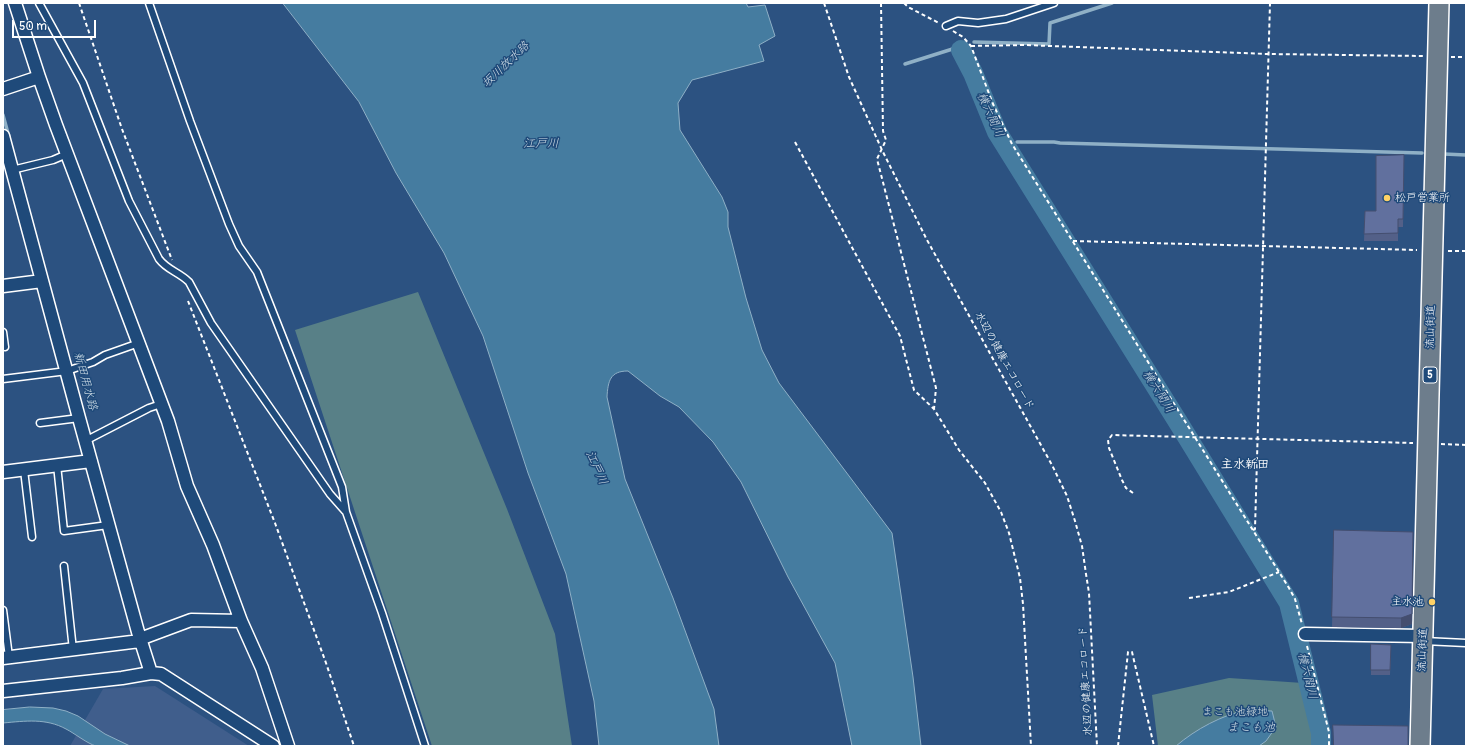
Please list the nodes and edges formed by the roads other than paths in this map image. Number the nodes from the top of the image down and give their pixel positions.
1 (15, 3) edge
2 (39, 3) edge
3 (148, 3) edge
4 (1054, 3) edge
5 (1439, 3) edge
6 (946, 26) road end
7 (39, 78) junction
8 (3, 89) edge
9 (3, 136) edge
10 (67, 154) junction
11 (12, 170) junction
12 (42, 281) junction
13 (3, 286) edge
14 (3, 332) edge
15 (139, 343) junction
16 (5, 347) dead end
17 (67, 371) junction
18 (3, 379) edge
19 (161, 404) junction
20 (79, 418) junction
21 (40, 423) dead end
22 (85, 441) junction
23 (91, 461) junction
24 (57, 465) junction
25 (24, 470) junction
26 (3, 472) edge
27 (346, 512) junction
28 (108, 525) junction
29 (32, 537) dead end
30 (64, 566) dead end
31 (3, 610) edge
32 (240, 621) junction
33 (1305, 634) road end
34 (1423, 639) junction
35 (140, 640) junction
36 (1466, 643) edge
37 (73, 650) junction
38 (6, 658) edge
39 (151, 673) junction
40 (3, 691) edge
41 (285, 745) edge
42 (272, 746) edge
43 (425, 746) edge
44 (1420, 746) edge

1 - 7 street
2 - 27 lane
3 - 27 lane
4 - 6 lane
5 - 34 main road, 流山街道 / 5
7 - 8 street
7 - 10 street
9 - 11 street
10 - 11 lane
10 - 15 street
11 - 12 street
12 - 13 street
12 - 17 street
14 - 16 lane
15 - 17 lane
15 - 19 street
17 - 18 lane
17 - 20 street
19 - 22 lane
19 - 32 street
20 - 21 lane
20 - 22 street
22 - 23 street
23 - 24 street
23 - 28 street
24 - 25 street
24 - 28 lane
25 - 26 street
25 - 29 lane
27 - 43 lane
28 - 35 street
30 - 37 lane
31 - 38 lane
32 - 35 street
32 - 41 street
33 - 34 street
34 - 36 lane
34 - 44 main road, 流山街道 / 5
35 - 37 street
35 - 39 street
37 - 38 street
39 - 40 street
39 - 42 street

